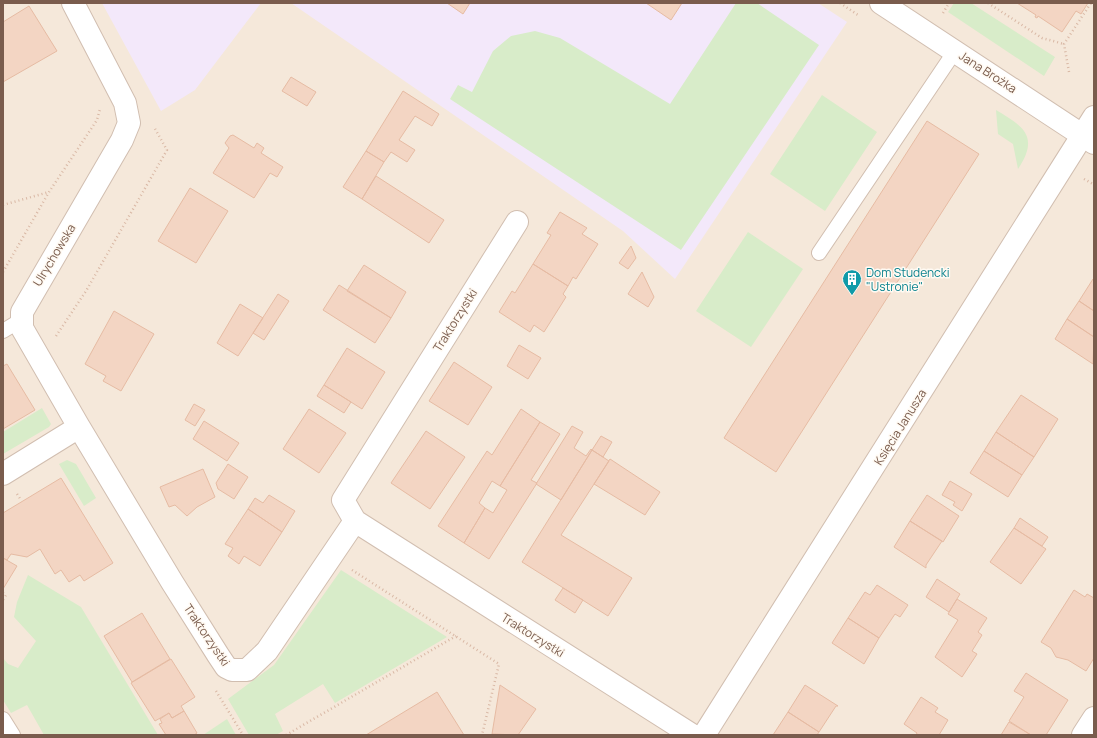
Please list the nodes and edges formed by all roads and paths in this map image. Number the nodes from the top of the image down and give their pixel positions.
1 (73, 3) edge
2 (880, 3) edge
3 (949, 3) edge
4 (988, 3) edge
5 (1091, 3) edge
6 (942, 12) dead end
7 (1064, 44) junction
8 (955, 51) junction
9 (1069, 72) dead end
10 (101, 106) dead end
11 (1094, 117) edge
12 (1088, 139) edge
13 (49, 192) junction
14 (3, 205) edge
15 (517, 222) dead end
16 (819, 252) dead end
17 (3, 272) edge
18 (86, 291) dead end
19 (12, 325) edge
20 (40, 360) junction
21 (79, 427) junction
22 (3, 474) edge
23 (355, 521) junction
24 (347, 567) dead end
25 (3, 593) edge
26 (3, 600) edge
27 (456, 636) junction
28 (227, 694) dead end
29 (221, 699) dead end
30 (1094, 718) edge
31 (3, 719) edge
32 (13, 735) edge
33 (286, 735) edge
34 (482, 735) edge
35 (692, 735) edge
36 (704, 735) edge
37 (1083, 735) edge

1 - 19 street, Ulrychowska
2 - 8 street, Jana Brożka
3 - 6 path
4 - 7 path
5 - 7 path
7 - 9 path
8 - 12 street, Jana Brożka
8 - 16 lane
10 - 13 path
11 - 12 street, Księcia Janusza
12 - 36 street, Księcia Janusza
13 - 14 path
13 - 17 path
15 - 23 street, Traktorzystki
18 - 20 path
19 - 20 street, Ulrychowska
20 - 21 street, Ulrychowska
21 - 22 street
21 - 23 street, Traktorzystki
23 - 35 street, Traktorzystki
24 - 27 path
25 - 26 path
27 - 33 path
27 - 34 path
28 - 29 path
30 - 37 street
31 - 32 lane

